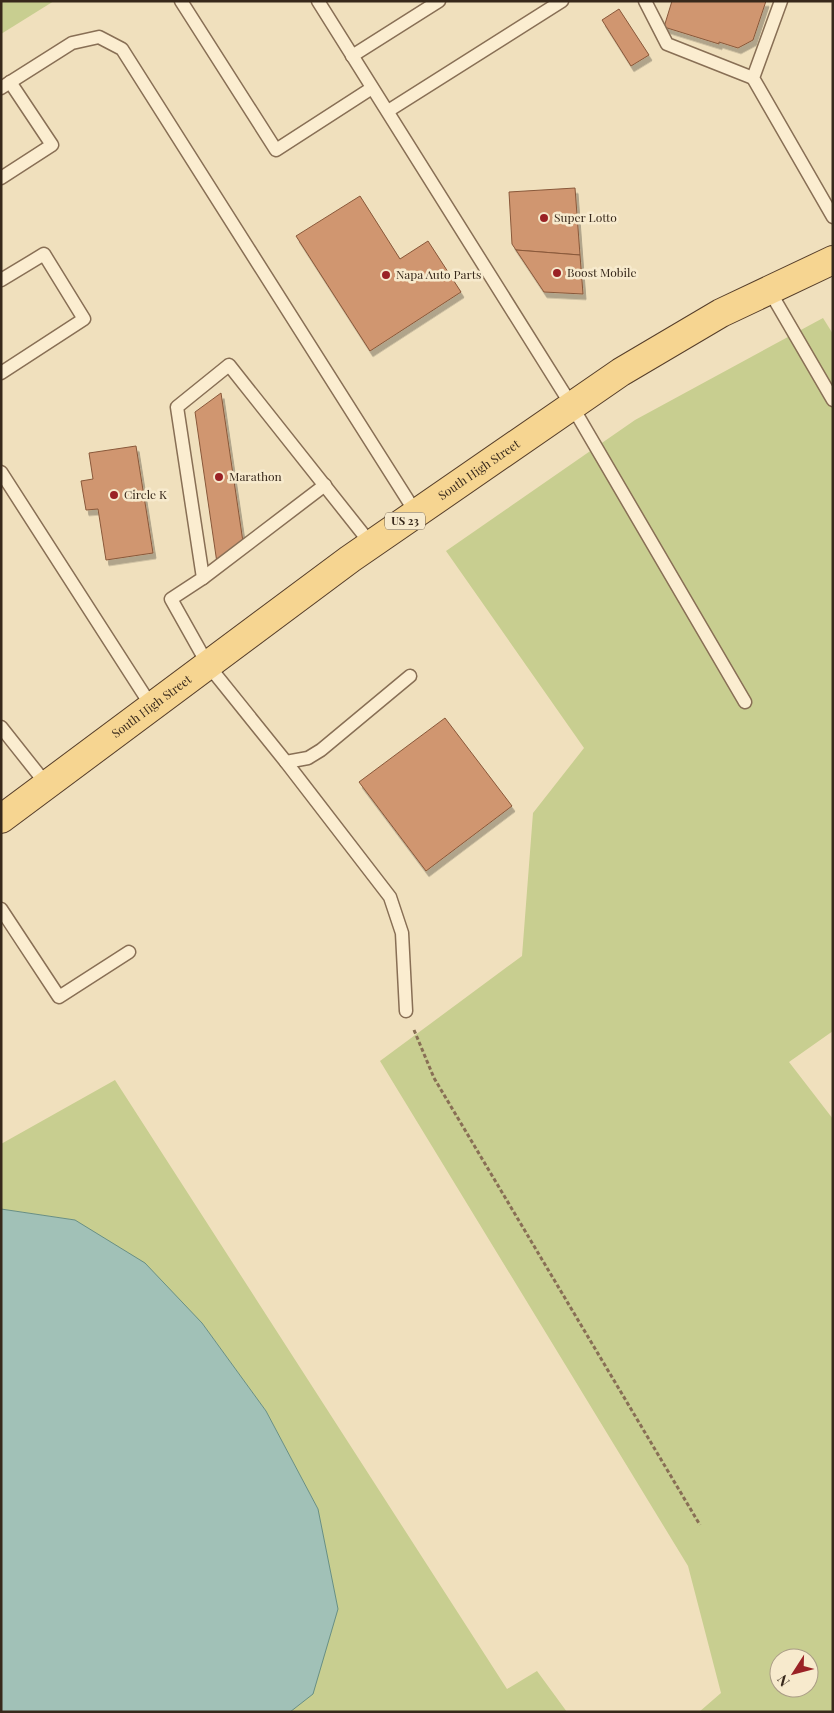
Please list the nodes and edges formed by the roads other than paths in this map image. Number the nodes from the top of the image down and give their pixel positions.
1 (182, 1) edge
2 (318, 1) edge
3 (439, 1) edge
4 (562, 1) edge
5 (645, 1) edge
6 (782, 1) edge
7 (352, 56) junction
8 (752, 78) junction
9 (6, 85) edge
10 (372, 88) junction
11 (388, 111) junction
12 (1, 178) edge
13 (833, 217) edge
14 (833, 260) edge
15 (1, 280) edge
16 (769, 290) junction
17 (1, 373) edge
18 (833, 400) edge
19 (572, 406) junction
20 (1, 472) edge
21 (325, 485) junction
22 (416, 513) junction
23 (372, 544) junction
24 (203, 578) junction
25 (208, 665) junction
26 (410, 676) dead end
27 (745, 702) dead end
28 (152, 707) junction
29 (1, 727) edge
30 (286, 762) junction
31 (47, 785) junction
32 (1, 819) edge
33 (1, 909) edge
34 (129, 952) dead end
35 (406, 1012) road end

1 - 10 lane
2 - 7 lane
3 - 7 lane
4 - 11 lane
5 - 8 lane
6 - 8 lane
7 - 10 lane
8 - 13 lane
9 - 12 lane
9 - 22 lane
10 - 11 lane
11 - 19 lane
14 - 16 main road, South High Street / US 23
15 - 17 lane
16 - 18 lane
16 - 19 main road, South High Street / US 23
19 - 22 main road, South High Street / US 23
19 - 27 lane
20 - 28 lane
21 - 23 lane
21 - 24 lane
21 - 24 lane
22 - 23 main road, South High Street / US 23
23 - 25 main road, South High Street / US 23
24 - 25 lane
25 - 28 main road, South High Street / US 23
25 - 30 lane
26 - 30 lane
28 - 31 main road, South High Street / US 23
29 - 31 lane
30 - 35 lane
31 - 32 main road, South High Street / US 23
33 - 34 lane

